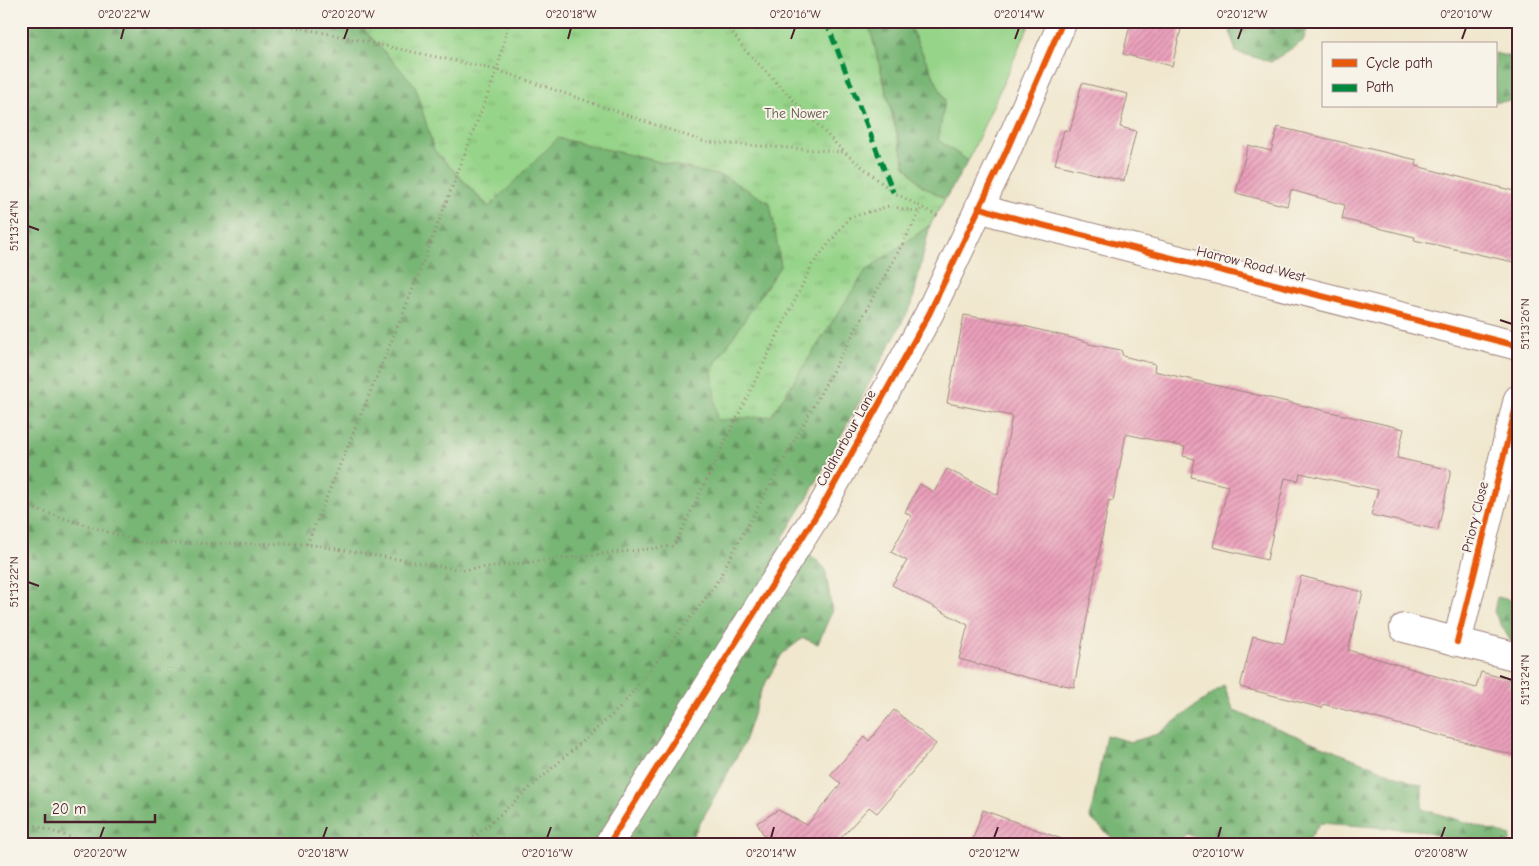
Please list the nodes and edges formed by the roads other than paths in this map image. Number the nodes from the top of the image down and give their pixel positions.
1 (1064, 21) edge
2 (979, 207) junction
3 (1518, 346) edge
4 (1518, 398) edge
5 (1404, 628) dead end
6 (1458, 642) junction
7 (1518, 657) edge
8 (608, 845) edge

1 - 2 street, Coldharbour Lane
2 - 3 street, Harrow Road West
2 - 8 street, Coldharbour Lane
4 - 6 street, Priory Close
5 - 6 street
6 - 7 street

